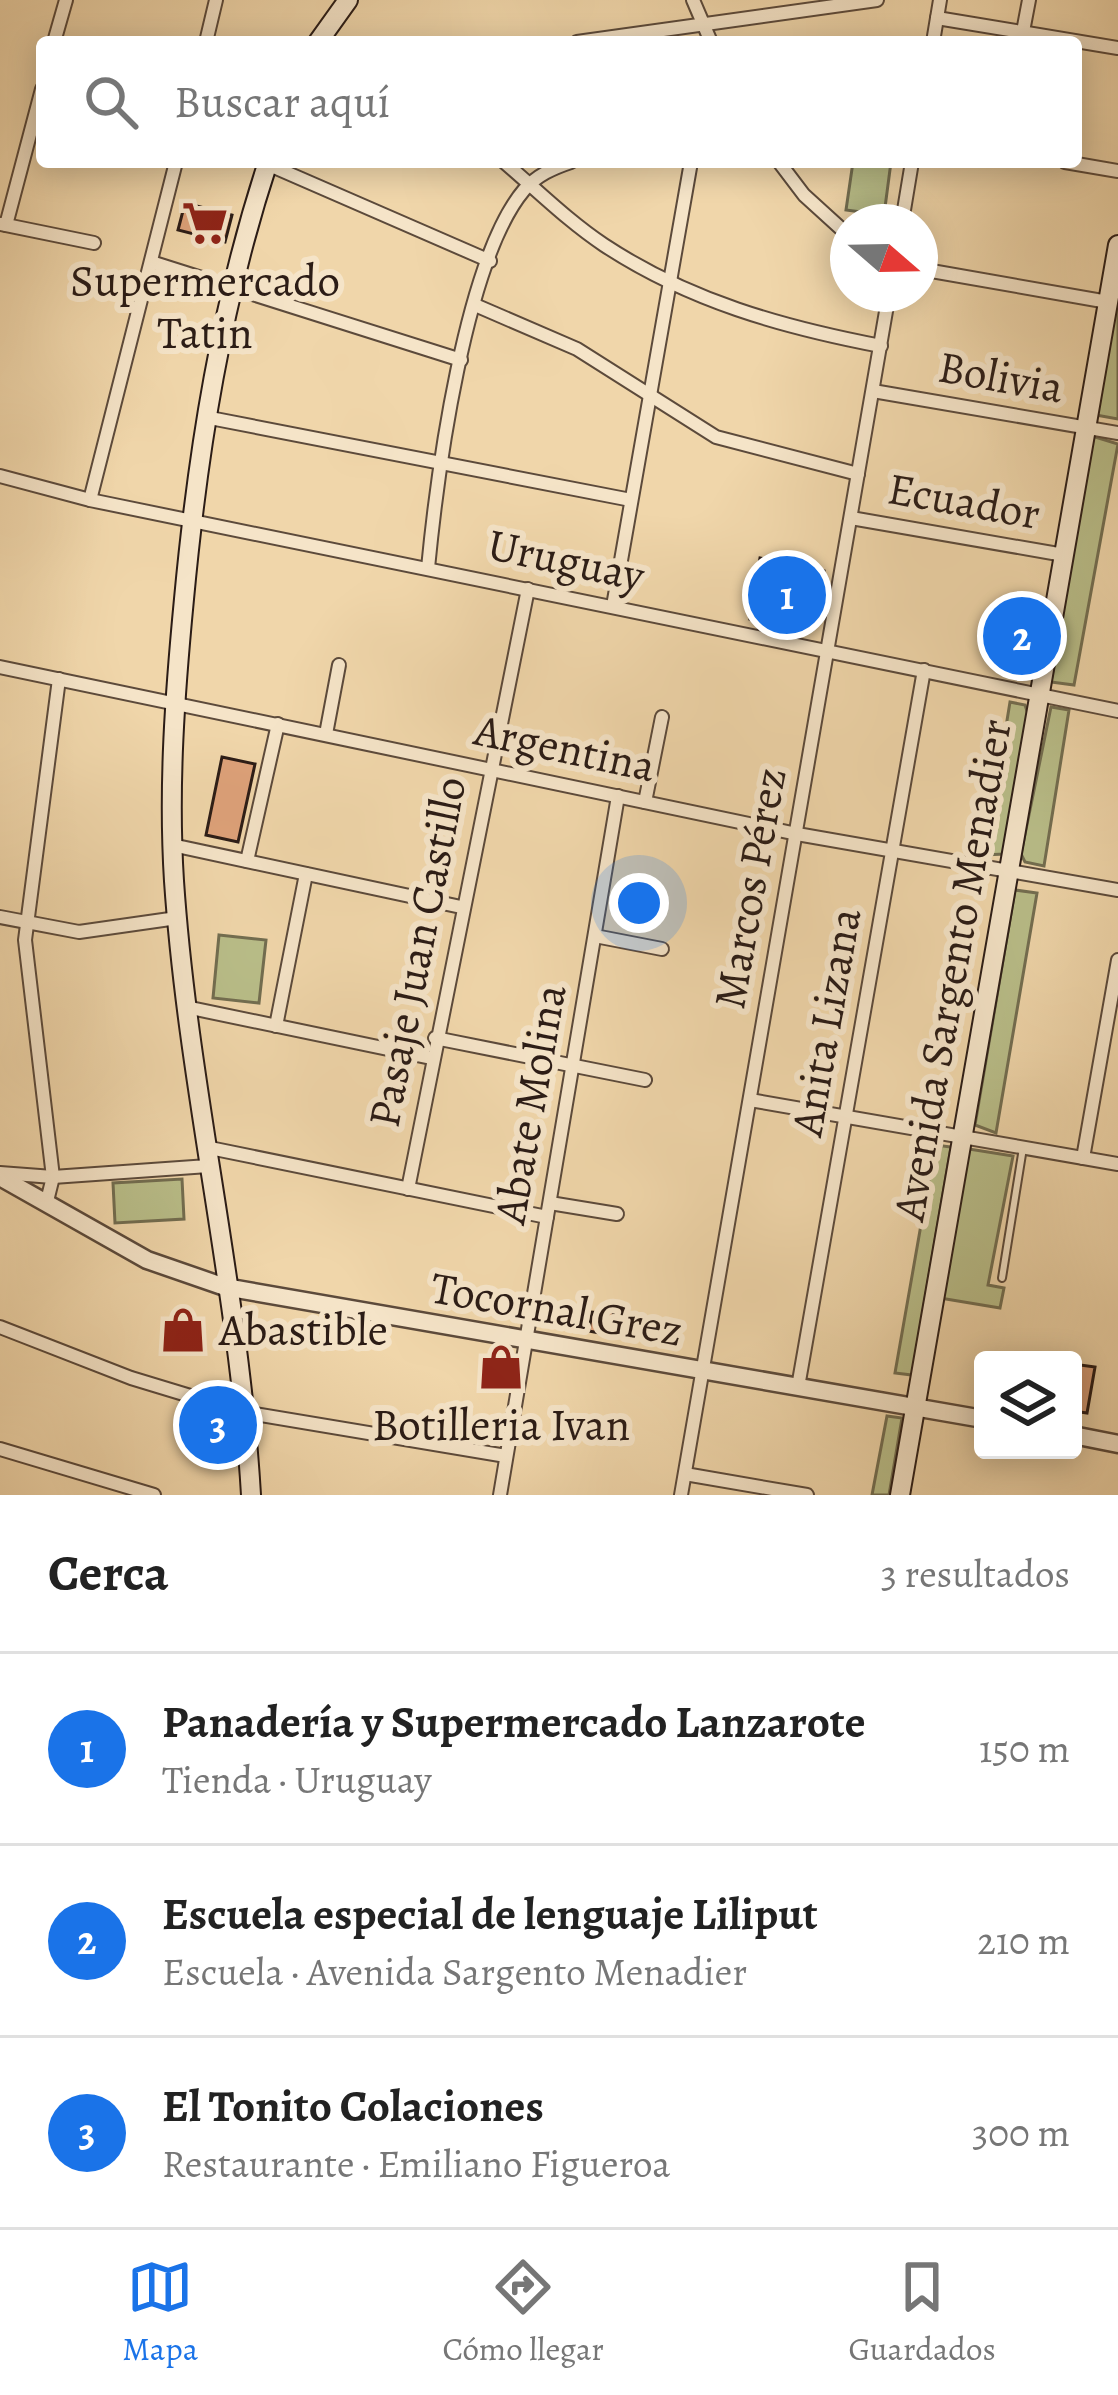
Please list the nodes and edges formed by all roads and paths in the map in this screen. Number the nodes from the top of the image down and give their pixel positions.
1 (66, 0) edge
2 (216, 0) edge
3 (693, 0) edge
4 (877, 0) edge
5 (940, 0) edge
6 (1029, 0) edge
7 (342, 3) edge
8 (937, 18) junction
9 (703, 24) junction
10 (57, 36) edge
11 (207, 36) edge
12 (324, 36) edge
13 (619, 36) edge
14 (708, 36) edge
15 (934, 36) edge
16 (1018, 36) edge
17 (1022, 36) edge
18 (1082, 44) edge
19 (1118, 48) edge
20 (36, 110) edge
21 (1082, 165) edge
22 (174, 168) edge
23 (265, 168) edge
24 (278, 168) edge
25 (511, 168) edge
26 (561, 168) edge
27 (690, 168) edge
28 (784, 168) edge
29 (911, 168) edge
30 (1118, 171) edge
31 (530, 184) junction
32 (905, 204) edge
33 (830, 219) edge
34 (3, 224) edge
35 (94, 243) dead end
36 (1118, 245) edge
37 (490, 261) junction
38 (151, 262) junction
39 (938, 272) edge
40 (671, 282) junction
41 (230, 286) junction
42 (1108, 302) junction
43 (475, 305) junction
44 (887, 312) edge
45 (881, 346) junction
46 (461, 360) junction
47 (873, 392) junction
48 (649, 397) junction
49 (205, 417) junction
50 (1086, 428) junction
51 (1118, 433) edge
52 (440, 463) junction
53 (858, 474) junction
54 (0, 476) edge
55 (90, 500) junction
56 (631, 500) junction
57 (851, 518) junction
58 (192, 519) junction
59 (1064, 555) junction
60 (428, 568) junction
61 (528, 589) junction
62 (613, 606) junction
63 (828, 651) junction
64 (339, 665) dead end
65 (0, 667) edge
66 (924, 670) junction
67 (59, 679) junction
68 (1040, 694) junction
69 (174, 703) junction
70 (1118, 711) edge
71 (662, 717) dead end
72 (278, 724) junction
73 (326, 734) junction
74 (489, 769) junction
75 (618, 796) junction
76 (645, 802) junction
77 (796, 834) junction
78 (172, 845) junction
79 (892, 850) junction
80 (247, 861) junction
81 (1009, 871) junction
82 (306, 874) junction
83 (1118, 890) edge
84 (461, 907) junction
85 (0, 917) edge
86 (178, 918) junction
87 (25, 922) junction
88 (595, 936) junction
89 (662, 949) dead end
90 (1118, 960) edge
91 (186, 1007) junction
92 (276, 1026) junction
93 (435, 1038) junction
94 (431, 1058) junction
95 (573, 1066) junction
96 (645, 1081) dead end
97 (750, 1100) junction
98 (846, 1117) junction
99 (962, 1137) junction
100 (1024, 1148) junction
101 (207, 1157) junction
102 (1083, 1158) junction
103 (1118, 1164) edge
104 (0, 1175) edge
105 (53, 1177) junction
106 (408, 1189) junction
107 (47, 1201) junction
108 (549, 1210) junction
109 (617, 1214) dead end
110 (1002, 1278) dead end
111 (225, 1287) junction
112 (0, 1328) edge
113 (527, 1340) junction
114 (703, 1371) junction
115 (798, 1387) junction
116 (915, 1407) junction
117 (243, 1412) junction
118 (974, 1417) edge
119 (1082, 1438) edge
120 (1118, 1444) edge
121 (0, 1449) edge
122 (506, 1456) junction
123 (685, 1474) junction
124 (154, 1495) edge
125 (251, 1495) edge
126 (500, 1495) edge
127 (681, 1495) edge
128 (806, 1495) edge
129 (900, 1495) edge

1 - 10 street
2 - 11 street
3 - 9 street
4 - 9 street
5 - 8 street
6 - 17 street
7 - 12 main road
8 - 15 street
8 - 16 street
9 - 13 street
9 - 14 street
18 - 19 street
20 - 34 street
21 - 30 street
22 - 38 street
23 - 41 main road
24 - 37 street
25 - 31 street
26 - 31 street
27 - 40 street
28 - 33 street
29 - 32 street
31 - 37 street
31 - 40 street
34 - 35 street
36 - 42 main road, Avenida Sargento Menadier
37 - 43 street
38 - 41 street
38 - 55 street
39 - 42 street
40 - 45 street
40 - 48 street
41 - 46 street
41 - 49 main road
42 - 50 main road, Avenida Sargento Menadier
43 - 46 street
43 - 48 street
44 - 45 street, Marcos Pérez
45 - 47 street, Marcos Pérez
46 - 52 street
47 - 50 street, Bolivia
47 - 53 street, Marcos Pérez
48 - 53 street
48 - 56 street
49 - 52 street
49 - 58 main road
50 - 51 street, Bolivia
50 - 59 main road, Avenida Sargento Menadier
52 - 56 street
52 - 60 street
53 - 57 street, Marcos Pérez
54 - 55 street, Uruguay
55 - 58 street, Uruguay
56 - 62 street
57 - 59 street, Ecuador
57 - 63 street, Marcos Pérez
58 - 60 street, Uruguay
58 - 69 main road
59 - 68 main road, Avenida Sargento Menadier
60 - 61 street, Uruguay
61 - 62 street, Uruguay
61 - 74 street, Pasaje Juan Castillo
62 - 63 street, Uruguay
63 - 66 street, Uruguay
63 - 77 street, Marcos Pérez
64 - 73 street
65 - 67 street, Argentina
66 - 68 street, Uruguay
66 - 79 street, Anita Lizana
67 - 69 street, Argentina
67 - 87 street
68 - 70 street, Uruguay
68 - 81 main road, Avenida Sargento Menadier
69 - 72 street, Argentina
69 - 78 main road
71 - 76 street
72 - 73 street, Argentina
72 - 80 street
73 - 74 street, Argentina
74 - 75 street, Argentina
74 - 84 street, Pasaje Juan Castillo
75 - 76 street, Argentina
75 - 88 street, Abate Molina
76 - 77 street, Argentina
77 - 79 street, Argentina
77 - 97 street, Marcos Pérez
78 - 80 street
78 - 86 main road
79 - 81 street, Argentina
79 - 98 street, Anita Lizana
80 - 82 street
81 - 83 street, Argentina
81 - 99 main road, Avenida Sargento Menadier
82 - 84 street
82 - 92 street
84 - 93 street, Pasaje Juan Castillo
85 - 87 street
86 - 87 street
86 - 91 main road
87 - 105 street
88 - 89 street
88 - 95 street, Abate Molina
90 - 102 street
91 - 92 street
91 - 101 main road
92 - 94 street
93 - 94 street, Pasaje Juan Castillo
93 - 95 street
94 - 106 street, Pasaje Juan Castillo
95 - 96 street
95 - 108 street, Abate Molina
97 - 98 street
97 - 114 street, Marcos Pérez
98 - 99 street
98 - 115 street, Anita Lizana
99 - 100 street
99 - 116 main road, Avenida Sargento Menadier
100 - 102 street
100 - 110 lane
101 - 105 street
101 - 106 street
101 - 111 main road
102 - 103 street
104 - 105 street
104 - 107 street, Tocornal Grez
105 - 107 street
106 - 108 street
107 - 111 street, Tocornal Grez
108 - 109 street
108 - 113 street, Abate Molina
111 - 113 street, Tocornal Grez
111 - 117 main road
112 - 117 street
113 - 114 street, Tocornal Grez
113 - 122 street, Abate Molina
114 - 115 street, Tocornal Grez
114 - 123 street, Marcos Pérez
115 - 116 street, Tocornal Grez
116 - 118 street, Tocornal Grez
116 - 129 main road, Avenida Sargento Menadier
117 - 122 street
117 - 125 main road
119 - 120 street
121 - 124 street
122 - 126 street, Abate Molina
123 - 127 street, Marcos Pérez
123 - 128 street

